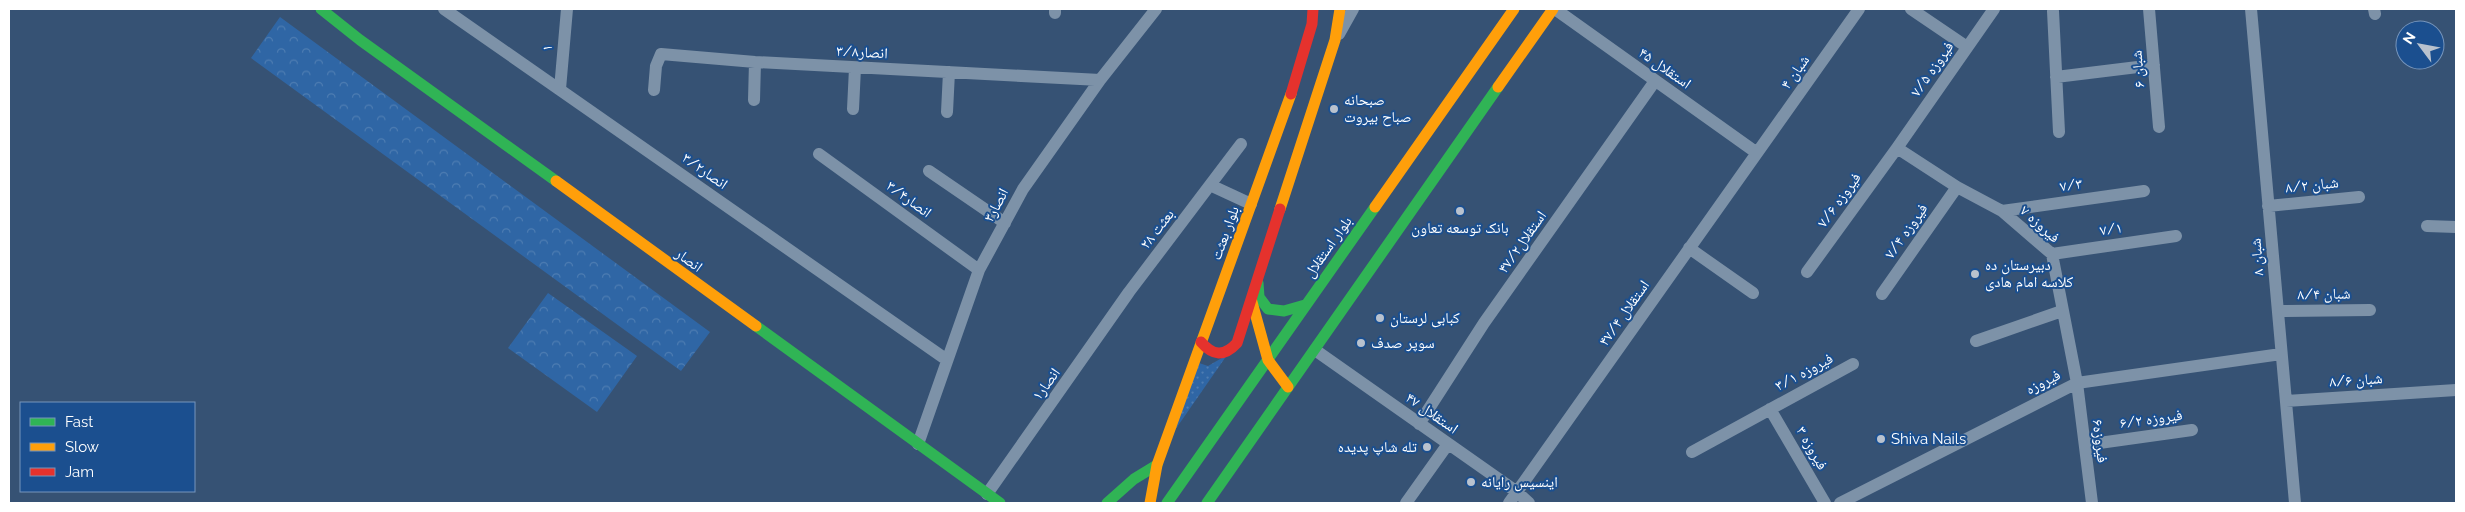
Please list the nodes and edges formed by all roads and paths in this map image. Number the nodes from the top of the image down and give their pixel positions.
1 (321, 9) edge
2 (342, 9) edge
3 (444, 9) edge
4 (467, 9) edge
5 (567, 9) edge
6 (1156, 9) edge
7 (1302, 9) edge
8 (1312, 9) edge
9 (1340, 9) edge
10 (1353, 9) edge
11 (1514, 9) edge
12 (1554, 9) edge
13 (1859, 9) edge
14 (1911, 9) edge
15 (1994, 9) edge
16 (2149, 9) edge
17 (2251, 9) edge
18 (2053, 11) dead end
19 (466, 24) junction
20 (1312, 24) junction
21 (360, 40) junction
22 (1335, 40) junction
23 (1966, 47) junction
24 (755, 62) junction
25 (2154, 65) junction
26 (854, 68) junction
27 (949, 72) junction
28 (2056, 77) junction
29 (1100, 80) junction
30 (1655, 81) junction
31 (560, 90) junction
32 (654, 90) dead end
33 (754, 100) dead end
34 (853, 109) dead end
35 (948, 112) dead end
36 (2159, 127) dead end
37 (2059, 132) dead end
38 (1240, 144) dead end
39 (1897, 148) junction
40 (1757, 153) junction
41 (819, 154) dead end
42 (929, 171) dead end
43 (1210, 185) junction
44 (1957, 187) junction
45 (2144, 191) dead end
46 (2359, 197) dead end
47 (1251, 204) junction
48 (2268, 206) junction
49 (2002, 211) junction
50 (1005, 223) junction
51 (2427, 226) dead end
52 (2456, 227) edge
53 (2176, 236) dead end
54 (1689, 248) junction
55 (2052, 254) junction
56 (979, 270) junction
57 (1807, 272) dead end
58 (1258, 274) junction
59 (1130, 292) joint
60 (1753, 293) dead end
61 (1882, 294) dead end
62 (1252, 302) junction
63 (1305, 306) junction
64 (2370, 310) dead end
65 (2278, 311) junction
66 (2062, 312) junction
67 (1976, 341) dead end
68 (1201, 342) junction
69 (1315, 350) junction
70 (2281, 354) junction
71 (947, 360) junction
72 (1268, 360) junction
73 (1853, 364) dead end
74 (2076, 383) junction
75 (1288, 386) junction
76 (2456, 390) edge
77 (2286, 401) junction
78 (1770, 409) junction
79 (1419, 424) junction
80 (2192, 430) dead end
81 (918, 444) junction
82 (1448, 444) junction
83 (2085, 445) junction
84 (1692, 452) dead end
85 (1157, 465) junction
86 (1517, 492) junction
87 (986, 494) junction
88 (1000, 503) edge
89 (1107, 503) edge
90 (1150, 503) edge
91 (1167, 503) edge
92 (1207, 503) edge
93 (1406, 503) edge
94 (1509, 503) edge
95 (1529, 503) edge
96 (1825, 503) edge
97 (1840, 503) edge
98 (2092, 503) edge
99 (2295, 503) edge

1 - 21 main road, انصار
2 - 21 main road, انصار
3 - 19 street, انصار۳/۲
4 - 19 street
5 - 31 street, ۱
6 - 29 street, انصار۳
7 - 20 main road
8 - 20 main road, بلوار بعثت
9 - 22 main road
10 - 22 street
11 - 63 main road, بلوار استقلال
12 - 30 street, ۴۵ استقلال
12 - 69 main road
13 - 40 street, ۴ شبان
14 - 23 street
15 - 23 street, ۷/۵ فیروزه
16 - 25 street, ۶ شبان
17 - 48 street, ۸ شبان
18 - 28 street
19 - 31 street, انصار۳/۲
20 - 47 main road, بلوار بعثت
21 - 81 main road, انصار
22 - 58 main road
23 - 39 street, ۷/۵ فیروزه
24 - 26 street, انصار۳/۸
24 - 32 street, انصار۳/۸
24 - 33 street
25 - 28 street
25 - 36 street, ۶ شبان
26 - 27 street, انصار۳/۸
26 - 34 street
27 - 29 street, انصار۳/۸
27 - 35 street
28 - 37 street
29 - 50 street, انصار۳
30 - 40 street, ۴۵ استقلال
30 - 79 street, استقلال۴۷/۲
31 - 71 street, انصار۳/۲
38 - 43 street, بعثت ۲۸
39 - 44 street, ۷ فیروزه
39 - 57 street, ۷/۶ فیروزه
40 - 54 street, ۴۷/۴ استقلال
41 - 56 street, انصار۳/۴
42 - 50 street
43 - 47 street
43 - 59 street, بعثت ۲۸
44 - 49 street, ۷ فیروزه
44 - 61 street, ۷/۴ فیروزه
45 - 49 street, ۷/۳
46 - 48 street, ۸/۲ شبان
47 - 68 main road, بلوار بعثت
48 - 65 street, ۸ شبان
49 - 55 street, ۷ فیروزه
50 - 56 street, انصار۳
51 - 52 street
53 - 55 street, ۷/۱
54 - 60 street
54 - 86 street, ۴۷/۴ استقلال
55 - 66 street, ۷ فیروزه
56 - 71 street, انصار۳
58 - 62 main road
58 - 63 main road
59 - 87 street, انصار۱
62 - 68 main road
62 - 72 main road
63 - 72 main road, بلوار استقلال
64 - 65 street, ۸/۴ شبان
65 - 70 street, ۸ شبان
66 - 67 street
66 - 74 street, ۷ فیروزه
68 - 85 main road, بلوار بعثت
69 - 75 main road
69 - 79 street, ۴۷ استقلال
70 - 74 street, فیروزه
70 - 77 street, ۸ شبان
71 - 81 street, انصار۳
72 - 75 main road
72 - 91 main road, بلوار استقلال
73 - 78 street, ۳/۱ فیروزه
74 - 83 street, فیروزه۶
74 - 97 street, فیروزه
75 - 92 main road
76 - 77 street, ۸/۶ شبان
77 - 99 street, ۸ شبان
78 - 84 street, ۳/۱ فیروزه
78 - 96 street, ۳ فیروزه
79 - 82 street, ۴۷ استقلال
80 - 83 street, ۶/۲ فیروزه
81 - 87 main road, انصار
82 - 86 street, ۴۷ استقلال
82 - 93 street
83 - 98 street, فیروزه۶
85 - 89 main road
85 - 90 main road, بلوار بعثت
86 - 94 street, ۴۷/۴ استقلال
86 - 95 street, ۴۷ استقلال
87 - 88 main road, انصار

